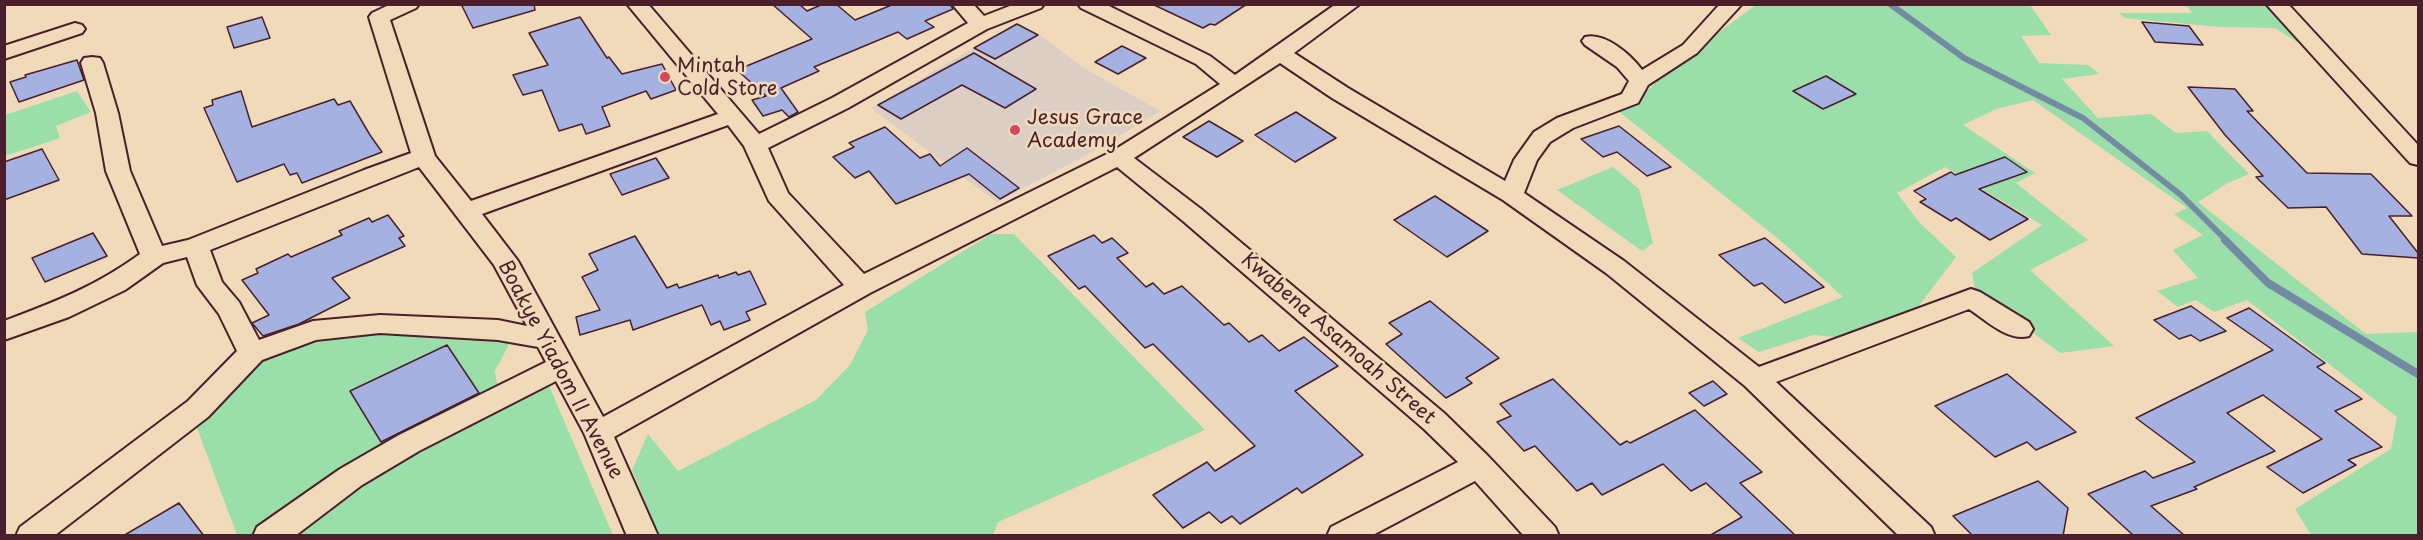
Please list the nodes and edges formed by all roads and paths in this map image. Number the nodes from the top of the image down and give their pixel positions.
1 (409, 4) edge
2 (637, 4) edge
3 (962, 4) edge
4 (1034, 4) edge
5 (1088, 4) edge
6 (1350, 4) edge
7 (1732, 4) edge
8 (2276, 4) edge
9 (980, 25) junction
10 (75, 29) dead end
11 (1592, 42) dead end
12 (4, 53) edge
13 (1280, 53) junction
14 (92, 63) dead end
15 (1640, 81) junction
16 (1234, 85) junction
17 (733, 116) junction
18 (754, 145) junction
19 (424, 157) junction
20 (1119, 157) junction
21 (2418, 158) edge
22 (1510, 195) junction
23 (466, 211) junction
24 (196, 246) junction
25 (154, 257) junction
26 (861, 287) junction
27 (2020, 329) dead end
28 (4, 331) edge
29 (547, 339) junction
30 (252, 353) junction
31 (561, 366) junction
32 (1755, 379) junction
33 (598, 433) junction
34 (1479, 465) junction
35 (31, 536) edge
36 (268, 536) edge
37 (643, 536) edge
38 (1342, 536) edge
39 (1544, 536) edge
40 (1920, 536) edge

1 - 19 street, Boakye Yiadom II Avenue
2 - 17 street
3 - 9 street
4 - 9 street
5 - 16 street
6 - 13 street
7 - 15 street
8 - 21 street
9 - 18 street
10 - 12 street
11 - 15 street
13 - 16 street
13 - 22 street
14 - 25 street
15 - 22 street
16 - 20 street
17 - 18 street
17 - 23 street
18 - 26 street
19 - 23 street, Boakye Yiadom II Avenue
19 - 24 street
20 - 26 street
20 - 34 street, Kwabena Asamoah Street
22 - 32 street
23 - 29 street, Boakye Yiadom II Avenue
24 - 25 street
24 - 30 street
25 - 28 street
26 - 33 street
27 - 32 street
29 - 30 street
29 - 31 street, Boakye Yiadom II Avenue
30 - 35 street
31 - 33 street, Boakye Yiadom II Avenue
31 - 36 street
32 - 40 street
33 - 37 street, Boakye Yiadom II Avenue
34 - 38 street
34 - 39 street, Kwabena Asamoah Street

